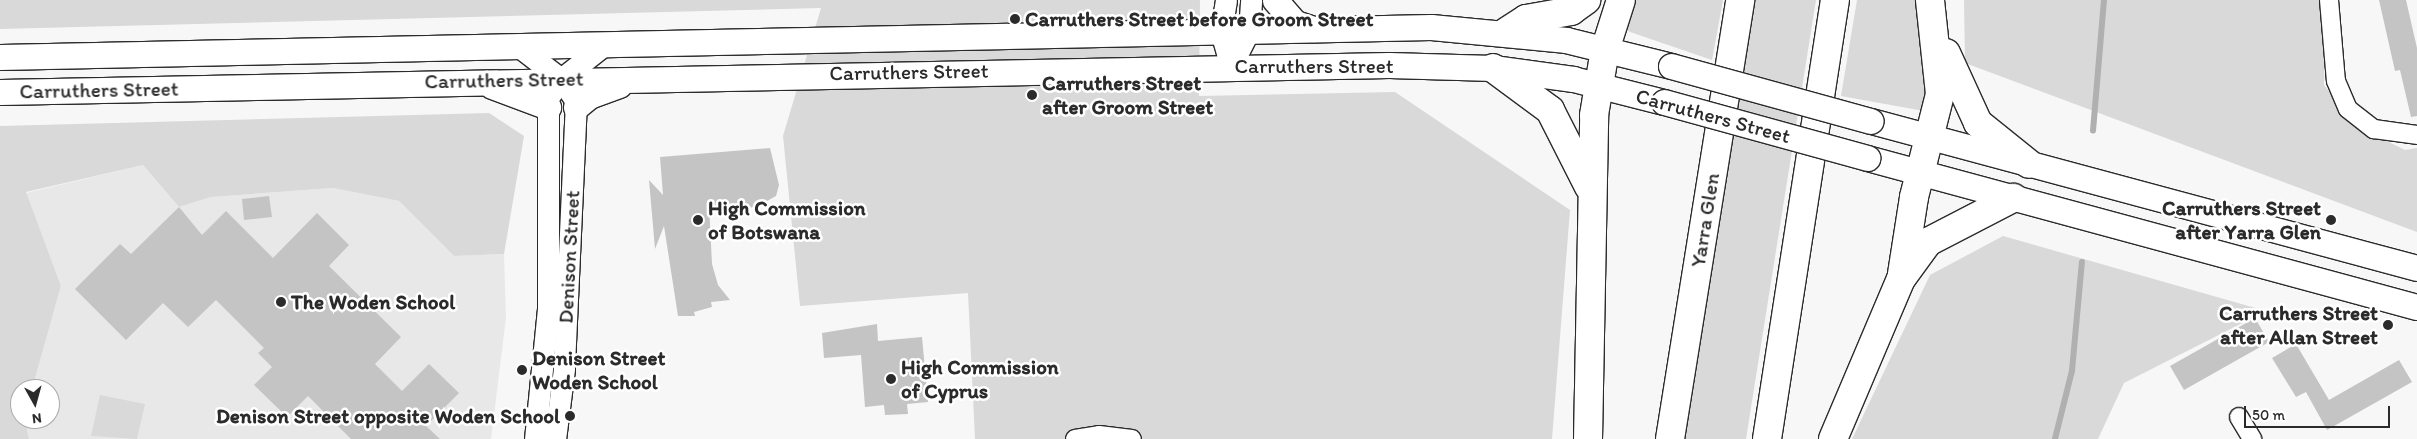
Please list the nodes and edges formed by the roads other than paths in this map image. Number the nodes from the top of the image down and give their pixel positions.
1 (1226, 0) edge
2 (1251, 0) edge
3 (1275, 0) edge
4 (1586, 0) edge
5 (1621, 0) edge
6 (1740, 0) edge
7 (1835, 0) edge
8 (2329, 0) edge
9 (1931, 6) edge
10 (1315, 30) junction
11 (1249, 31) junction
12 (1221, 32) junction
13 (1506, 32) junction
14 (604, 45) junction
15 (518, 46) junction
16 (1605, 50) junction
17 (0, 58) edge
18 (1231, 66) junction
19 (1493, 68) junction
20 (640, 77) junction
21 (561, 79) junction
22 (481, 81) junction
23 (1599, 86) junction
24 (0, 92) edge
25 (548, 107) junction
26 (576, 107) junction
27 (2417, 135) edge
28 (1930, 140) junction
29 (2029, 164) junction
30 (1922, 173) junction
31 (1590, 189) junction
32 (2013, 198) junction
33 (2417, 268) edge
34 (1901, 279) junction
35 (2417, 307) edge
36 (2239, 417) dead end
37 (535, 439) edge
38 (555, 439) edge
39 (1075, 439) edge
40 (1132, 439) edge
41 (1588, 439) edge
42 (1670, 439) edge
43 (1767, 439) edge
44 (1833, 439) edge
45 (2252, 439) edge

1 - 12 street
2 - 11 street
3 - 10 main road
4 - 13 highway
5 - 16 highway
6 - 42 highway, Yarra Glen
7 - 43 highway
8 - 27 street
9 - 28 highway
9 - 29 highway
10 - 11 main road, Carruthers Street
10 - 13 main road, Carruthers Street
11 - 12 main road, Carruthers Street
11 - 18 street
12 - 14 main road, Carruthers Street
12 - 18 street
13 - 16 main road, Carruthers Street
14 - 15 main road, Carruthers Street
14 - 21 street, Denison Street
15 - 17 main road, Carruthers Street
15 - 21 street
16 - 23 highway
16 - 28 main road, Carruthers Street, bridge
18 - 19 main road, Carruthers Street
18 - 20 main road, Carruthers Street
19 - 23 main road, Carruthers Street
19 - 31 highway
20 - 21 main road, Carruthers Street
20 - 26 main road
21 - 22 main road, Carruthers Street
21 - 25 street, Denison Street
21 - 26 street
22 - 24 main road, Carruthers Street
22 - 25 main road
23 - 30 main road, Carruthers Street, bridge
23 - 31 highway
25 - 37 street, Denison Street
26 - 38 street, Denison Street
28 - 29 main road, Carruthers Street
28 - 30 highway
29 - 33 main road, Carruthers Street
30 - 32 main road, Carruthers Street
30 - 34 highway
31 - 41 highway
32 - 34 highway
32 - 35 main road, Carruthers Street
34 - 44 highway
36 - 45 street
39 - 40 street

